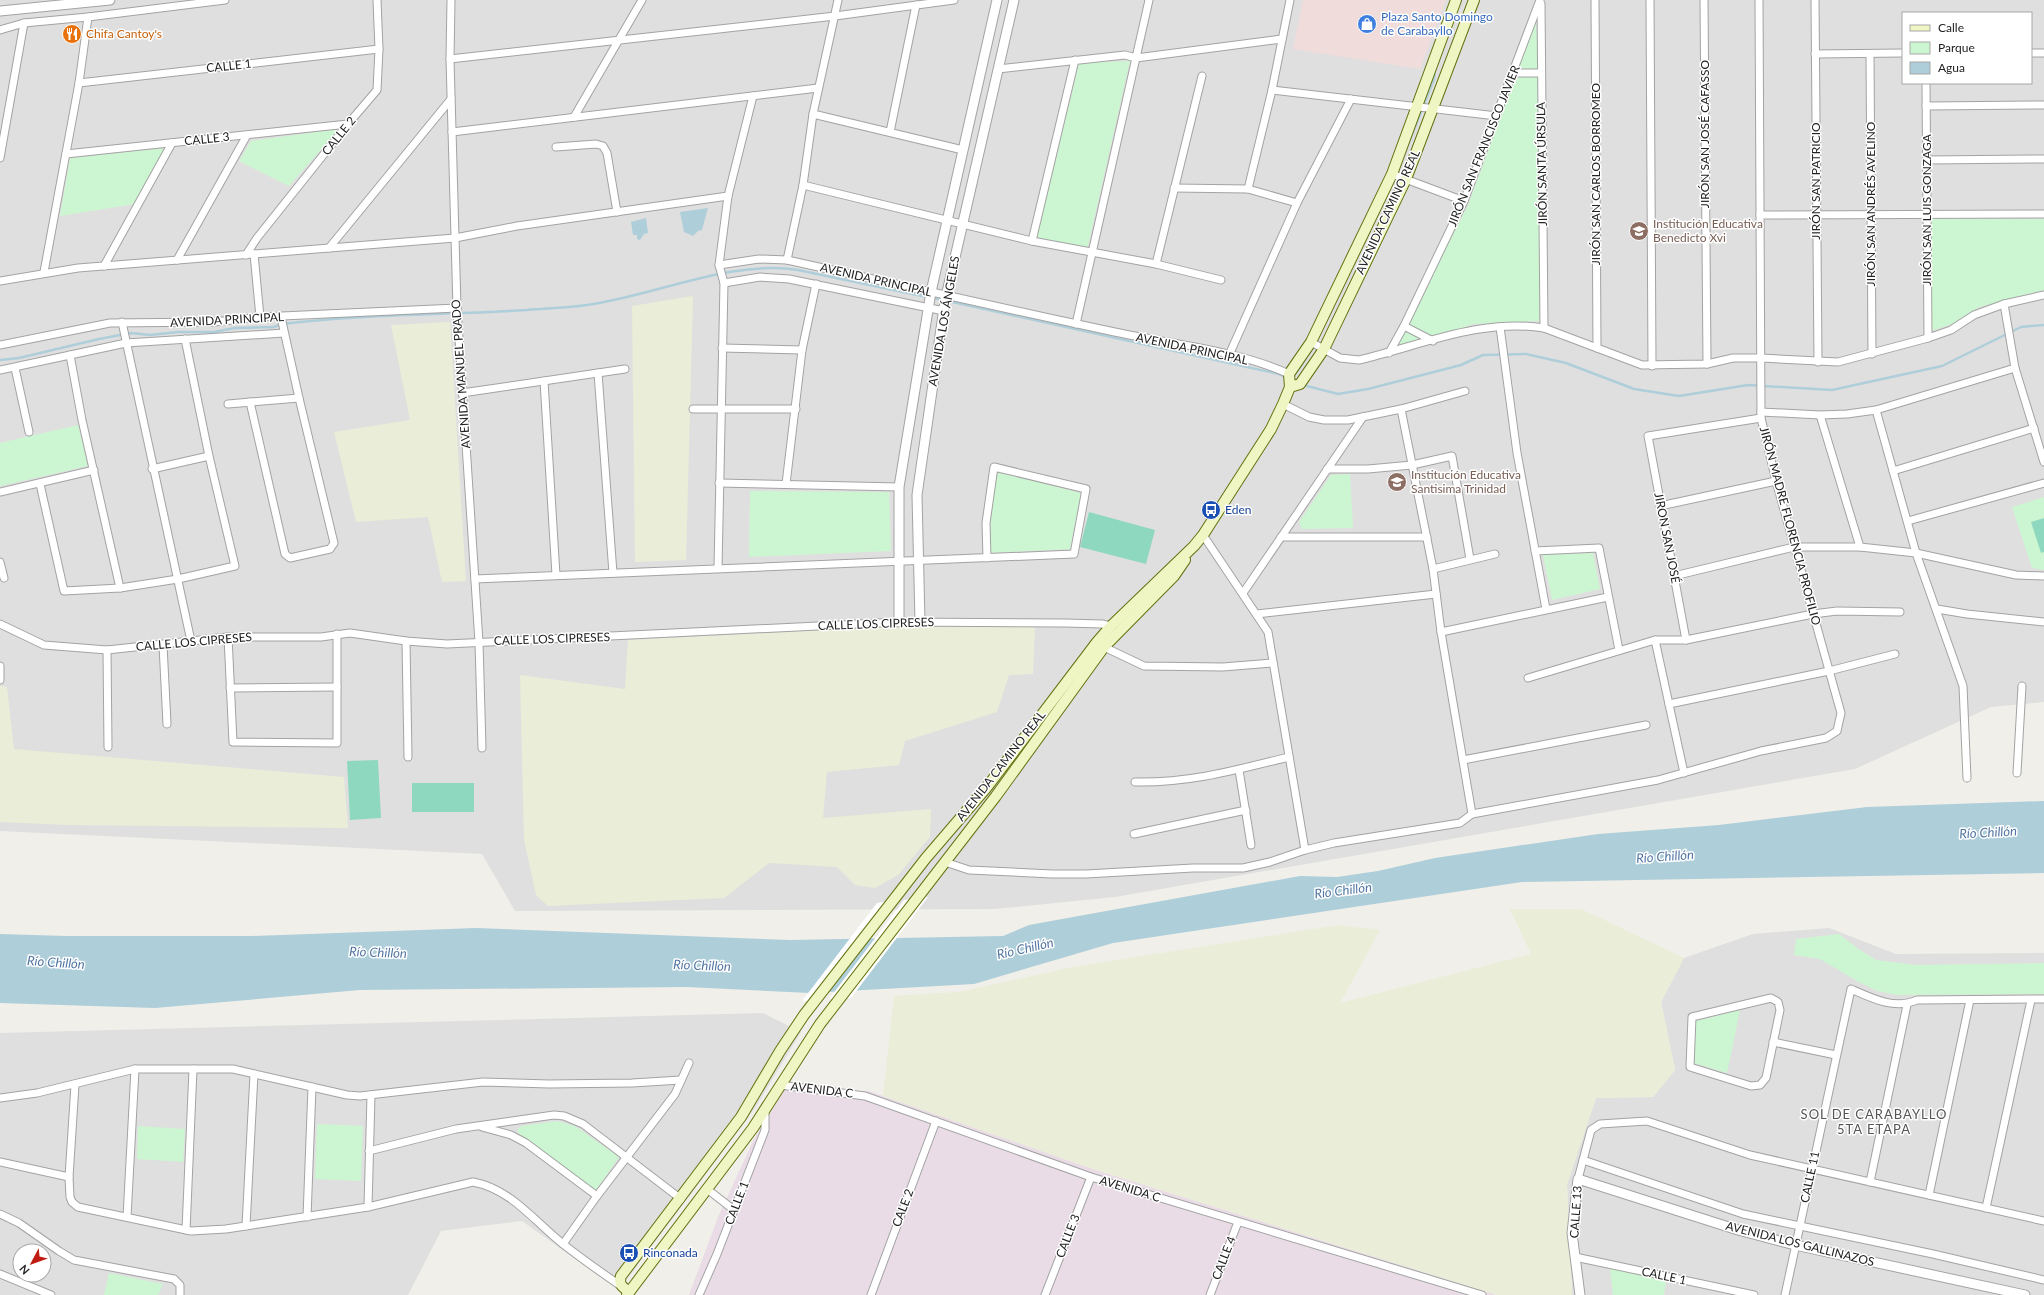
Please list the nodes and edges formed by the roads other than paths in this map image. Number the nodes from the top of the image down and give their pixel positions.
1 (110, 0) edge
2 (225, 0) edge
3 (377, 0) edge
4 (451, 0) edge
5 (642, 0) edge
6 (838, 0) edge
7 (954, 0) edge
8 (997, 0) edge
9 (1014, 0) edge
10 (1148, 0) edge
11 (1290, 0) edge
12 (1456, 0) edge
13 (1474, 0) edge
14 (1540, 0) edge
15 (1595, 0) edge
16 (1650, 0) edge
17 (1704, 0) edge
18 (1759, 0) edge
19 (1815, 0) edge
20 (213, 1) edge
21 (46, 4) edge
22 (916, 5) junction
23 (0, 11) edge
24 (835, 16) junction
25 (88, 17) junction
26 (24, 23) junction
27 (0, 30) edge
28 (620, 39) junction
29 (1282, 39) junction
30 (379, 49) junction
31 (1902, 53) edge
32 (2032, 53) edge
33 (2044, 53) edge
34 (1815, 54) junction
35 (1870, 54) junction
36 (1136, 58) junction
37 (450, 59) junction
38 (1075, 60) junction
39 (998, 69) junction
40 (1541, 72) junction
41 (1513, 73) junction
42 (1202, 76) dead end
43 (79, 83) junction
44 (1926, 84) edge
45 (818, 88) junction
46 (1272, 90) junction
47 (753, 96) junction
48 (452, 99) junction
49 (1351, 99) junction
50 (9, 104) junction
51 (2044, 105) edge
52 (0, 106) edge
53 (1417, 106) junction
54 (1926, 106) junction
55 (1434, 108) junction
56 (813, 114) junction
57 (1497, 116) junction
58 (574, 117) junction
59 (348, 124) junction
60 (452, 132) junction
61 (890, 132) junction
62 (247, 135) junction
63 (172, 143) junction
64 (556, 147) dead end
65 (963, 150) junction
66 (66, 154) junction
67 (0, 158) edge
68 (2044, 159) edge
69 (1926, 160) junction
70 (1392, 174) junction
71 (1406, 179) junction
72 (803, 185) junction
73 (1174, 188) junction
74 (1248, 188) junction
75 (728, 196) junction
76 (1464, 202) junction
77 (1297, 203) junction
78 (617, 212) junction
79 (1927, 214) junction
80 (2044, 214) edge
81 (1760, 215) junction
82 (1817, 215) junction
83 (1871, 215) junction
84 (947, 220) junction
85 (962, 224) junction
86 (455, 238) junction
87 (1032, 241) junction
88 (329, 248) junction
89 (1092, 252) junction
90 (254, 254) junction
91 (246, 255) junction
92 (177, 260) junction
93 (787, 260) junction
94 (1156, 264) junction
95 (719, 265) junction
96 (104, 266) junction
97 (44, 272) junction
98 (1221, 280) dead end
99 (0, 282) edge
100 (724, 283) junction
101 (816, 284) junction
102 (931, 292) junction
103 (2044, 295) edge
104 (946, 296) junction
105 (2004, 304) junction
106 (928, 307) junction
107 (457, 308) junction
108 (944, 311) junction
109 (260, 317) junction
110 (281, 317) junction
111 (1076, 324) junction
112 (123, 326) junction
113 (1404, 326) junction
114 (1500, 327) junction
115 (1544, 328) junction
116 (284, 333) junction
117 (1928, 338) junction
118 (185, 339) junction
119 (126, 340) junction
120 (1433, 341) junction
121 (1311, 342) junction
122 (0, 345) edge
123 (722, 348) junction
124 (1597, 348) junction
125 (1324, 349) junction
126 (802, 350) junction
127 (1389, 353) junction
128 (1872, 354) junction
129 (70, 355) junction
130 (1229, 355) junction
131 (1761, 358) junction
132 (1818, 362) junction
133 (1707, 364) junction
134 (1652, 366) junction
135 (15, 368) junction
136 (2015, 368) junction
137 (625, 369) dead end
138 (0, 370) edge
139 (598, 373) junction
140 (1290, 374) junction
141 (544, 381) junction
142 (1290, 388) junction
143 (1465, 392) dead end
144 (462, 393) junction
145 (298, 398) junction
146 (250, 402) junction
147 (228, 404) dead end
148 (1283, 404) junction
149 (693, 409) dead end
150 (796, 409) junction
151 (1401, 409) junction
152 (721, 410) junction
153 (1876, 410) junction
154 (1761, 415) junction
155 (1820, 415) junction
156 (1363, 417) junction
157 (2034, 428) junction
158 (29, 432) dead end
159 (209, 456) junction
160 (2044, 462) edge
161 (1412, 465) junction
162 (152, 468) junction
163 (1327, 469) junction
164 (94, 470) junction
165 (1893, 471) junction
166 (1776, 481) junction
167 (2044, 483) edge
168 (40, 484) junction
169 (719, 484) junction
170 (786, 484) junction
171 (899, 487) junction
172 (0, 492) edge
173 (1660, 506) junction
174 (1908, 521) junction
175 (1203, 535) junction
176 (1281, 537) junction
177 (1427, 537) junction
178 (1194, 546) junction
179 (1794, 547) junction
180 (1860, 547) junction
181 (1535, 551) junction
182 (1916, 553) junction
183 (1495, 554) dead end
184 (987, 558) junction
185 (1470, 559) junction
186 (899, 560) junction
187 (917, 561) junction
188 (0, 562) edge
189 (718, 568) junction
190 (1433, 569) junction
191 (613, 573) junction
192 (556, 575) junction
193 (1674, 576) junction
194 (2044, 576) edge
195 (4, 578) dead end
196 (178, 579) junction
197 (475, 579) junction
198 (120, 588) junction
199 (1243, 593) junction
200 (1436, 594) junction
201 (1608, 597) junction
202 (1546, 609) junction
203 (1937, 609) junction
204 (1900, 612) dead end
205 (1256, 614) junction
206 (1813, 614) junction
207 (899, 622) junction
208 (920, 622) junction
209 (2044, 622) edge
210 (0, 624) edge
211 (1111, 626) junction
212 (1441, 632) junction
213 (337, 634) junction
214 (228, 637) junction
215 (1655, 640) junction
216 (1686, 640) junction
217 (191, 641) junction
218 (406, 641) junction
219 (479, 642) junction
220 (163, 644) junction
221 (1104, 647) junction
222 (107, 650) junction
223 (1619, 650) junction
224 (1894, 654) dead end
225 (1274, 663) junction
226 (0, 666) edge
227 (1829, 671) junction
228 (1528, 678) dead end
229 (0, 680) edge
230 (2022, 686) dead end
231 (337, 687) junction
232 (230, 688) junction
233 (1669, 704) junction
234 (167, 724) dead end
235 (1646, 725) dead end
236 (108, 747) dead end
237 (482, 748) dead end
238 (1289, 756) junction
239 (408, 757) dead end
240 (1464, 760) junction
241 (1239, 770) junction
242 (1684, 773) junction
243 (2017, 773) dead end
244 (1967, 778) dead end
245 (1135, 782) dead end
246 (1246, 810) junction
247 (1472, 814) junction
248 (1134, 834) dead end
249 (1251, 845) dead end
250 (1305, 850) junction
251 (943, 865) junction
252 (1970, 1000) junction
253 (2031, 1000) junction
254 (2044, 1000) edge
255 (1907, 1005) junction
256 (1773, 1042) junction
257 (1836, 1055) junction
258 (689, 1063) dead end
259 (135, 1069) junction
260 (193, 1069) junction
261 (254, 1074) junction
262 (682, 1080) junction
263 (75, 1084) junction
264 (780, 1085) junction
265 (312, 1087) junction
266 (371, 1095) junction
267 (0, 1098) edge
268 (764, 1109) junction
269 (936, 1121) junction
270 (478, 1126) junction
271 (369, 1151) junction
272 (626, 1157) junction
273 (1583, 1160) junction
274 (0, 1162) edge
275 (1812, 1169) junction
276 (69, 1176) junction
277 (1091, 1176) junction
278 (1578, 1179) junction
279 (1870, 1182) junction
280 (707, 1190) junction
281 (1929, 1195) junction
282 (597, 1196) junction
283 (681, 1198) junction
284 (368, 1207) junction
285 (1986, 1208) junction
286 (734, 1210) junction
287 (0, 1214) edge
288 (127, 1217) junction
289 (308, 1217) junction
290 (2044, 1221) edge
291 (1238, 1222) junction
292 (246, 1226) junction
293 (1799, 1227) junction
294 (186, 1230) junction
295 (563, 1244) junction
296 (1795, 1245) junction
297 (1575, 1257) junction
298 (0, 1274) edge
299 (2044, 1280) edge
300 (626, 1291) edge
301 (51, 1295) edge
302 (180, 1295) edge
303 (699, 1295) edge
304 (870, 1295) edge
305 (1045, 1295) edge
306 (1210, 1295) edge
307 (1482, 1295) edge
308 (1580, 1295) edge
309 (1754, 1295) edge
310 (1785, 1295) edge
311 (2025, 1295) edge

1 - 21 street
2 - 20 street
3 - 30 street, CALLE 2
4 - 37 street, AVENIDA MANUEL PRADO
5 - 28 street
6 - 24 street
7 - 22 street
8 - 65 street, AVENIDA LOS ÁNGELES
9 - 39 street, AVENIDA LOS ÁNGELES
10 - 36 street
11 - 29 street
12 - 53 main road, AVENIDA CAMINO REAL
13 - 55 main road, AVENIDA CAMINO REAL
14 - 40 street, JIRÓN SANTA ÚRSULA
14 - 41 street, JIRÓN SAN FRANCISCO JAVIER
15 - 124 street, JIRÓN SAN CARLOS BORROMEO
16 - 134 street
17 - 133 street, JIRÓN SAN JOSÉ CAFASSO
18 - 81 street, JIRÓN MADRE FLORENCIA PROFILIO
19 - 34 street, JIRÓN SAN PATRICIO
20 - 25 street
21 - 23 street
22 - 24 street
22 - 61 street
24 - 28 street
24 - 45 street
25 - 26 street
25 - 43 street
26 - 27 street
26 - 50 street
28 - 37 street
28 - 58 street
29 - 36 street
29 - 46 street
30 - 43 street, CALLE 1
30 - 59 street, CALLE 2
31 - 35 street
32 - 33 street
34 - 35 street
34 - 82 street, JIRÓN SAN PATRICIO
35 - 83 street, JIRÓN SAN ANDRÉS AVELINO
36 - 38 street
36 - 89 street
37 - 48 street, AVENIDA MANUEL PRADO
38 - 39 street
38 - 87 street
39 - 85 street, AVENIDA LOS ÁNGELES
40 - 41 street
40 - 115 street, JIRÓN SANTA ÚRSULA
41 - 57 street, JIRÓN SAN FRANCISCO JAVIER
42 - 73 street
43 - 66 street
44 - 54 street, JIRÓN SAN LUIS GONZAGA
45 - 47 street
45 - 56 street
46 - 49 street
46 - 74 street
47 - 58 street
47 - 75 street
48 - 60 street, AVENIDA MANUEL PRADO
48 - 88 street
49 - 53 street
49 - 77 street
50 - 52 street
50 - 67 street
51 - 54 street
53 - 55 street
53 - 70 main road, AVENIDA CAMINO REAL
54 - 69 street, JIRÓN SAN LUIS GONZAGA
55 - 57 street
55 - 71 main road, AVENIDA CAMINO REAL
56 - 61 street
56 - 72 street
57 - 76 street, JIRÓN SAN FRANCISCO JAVIER
58 - 60 street
59 - 62 street, CALLE 3
59 - 91 street, CALLE 2
60 - 86 street, AVENIDA MANUEL PRADO
61 - 65 street
62 - 63 street, CALLE 3
62 - 92 street
63 - 66 street, CALLE 3
63 - 96 street
64 - 78 street
65 - 84 street, AVENIDA LOS ÁNGELES
66 - 97 street
68 - 69 street
69 - 79 street, JIRÓN SAN LUIS GONZAGA
70 - 71 street
70 - 121 main road, AVENIDA CAMINO REAL
71 - 76 street
71 - 125 main road, AVENIDA CAMINO REAL
72 - 84 street
72 - 93 street
73 - 74 street
73 - 94 street
74 - 77 street
75 - 78 street
75 - 95 street
76 - 113 street, JIRÓN SAN FRANCISCO JAVIER
77 - 130 street
78 - 86 street
79 - 80 street
79 - 83 street
79 - 117 street, JIRÓN SAN LUIS GONZAGA
81 - 82 street
81 - 131 street, JIRÓN MADRE FLORENCIA PROFILIO
82 - 83 street
82 - 132 street, JIRÓN SAN PATRICIO
83 - 128 street, JIRÓN SAN ANDRÉS AVELINO
84 - 85 street
84 - 102 street, AVENIDA LOS ÁNGELES
85 - 87 street
85 - 104 street, AVENIDA LOS ÁNGELES
86 - 88 street
86 - 107 street, AVENIDA MANUEL PRADO
87 - 89 street
88 - 90 street
89 - 94 street
89 - 111 street
90 - 91 street
90 - 109 street
91 - 92 street
92 - 96 street
93 - 95 street, AVENIDA PRINCIPAL
93 - 102 street, AVENIDA PRINCIPAL
94 - 98 street
95 - 100 street
96 - 97 street
97 - 99 street
100 - 101 street, AVENIDA PRINCIPAL
100 - 123 street
101 - 106 street, AVENIDA PRINCIPAL
101 - 126 street
102 - 104 street, AVENIDA PRINCIPAL
102 - 106 street, AVENIDA LOS ÁNGELES
103 - 105 street
104 - 108 street, AVENIDA LOS ÁNGELES
104 - 111 street, AVENIDA PRINCIPAL
105 - 117 street
105 - 136 street
106 - 108 street, AVENIDA PRINCIPAL
106 - 171 street, AVENIDA LOS ÁNGELES
107 - 110 street, AVENIDA PRINCIPAL
107 - 144 street, AVENIDA MANUEL PRADO
108 - 187 street, AVENIDA LOS ÁNGELES
109 - 110 street, AVENIDA PRINCIPAL
109 - 112 street, AVENIDA PRINCIPAL
110 - 116 street
111 - 130 street, AVENIDA PRINCIPAL
112 - 119 street
112 - 122 street, AVENIDA PRINCIPAL
113 - 120 street
113 - 127 street, JIRÓN SAN FRANCISCO JAVIER
114 - 115 street
114 - 120 street
114 - 181 street
115 - 124 street
116 - 118 street, AVENIDA PRINCIPAL
116 - 145 street
117 - 128 street
118 - 119 street, AVENIDA PRINCIPAL
118 - 159 street
119 - 129 street, AVENIDA PRINCIPAL
119 - 162 street
120 - 127 street
121 - 125 street
121 - 140 main road, AVENIDA CAMINO REAL
123 - 126 street
123 - 152 street
124 - 134 street
125 - 127 street
125 - 142 main road, AVENIDA CAMINO REAL
126 - 150 street
128 - 132 street
129 - 135 street, AVENIDA PRINCIPAL
129 - 164 street
130 - 140 street, AVENIDA PRINCIPAL
131 - 132 street
131 - 133 street
131 - 154 street, JIRÓN MADRE FLORENCIA PROFILIO
133 - 134 street
135 - 138 street, AVENIDA PRINCIPAL
135 - 158 street
136 - 153 street
136 - 157 street
137 - 139 street
139 - 141 street
139 - 191 street
140 - 142 main road, AVENIDA CAMINO REAL
141 - 144 street
141 - 192 street
142 - 148 main road, AVENIDA CAMINO REAL
143 - 151 street
144 - 197 street, AVENIDA MANUEL PRADO
145 - 146 street
145 - 146 street
146 - 147 street
148 - 156 street
148 - 175 main road, AVENIDA CAMINO REAL
149 - 152 street
150 - 152 street
150 - 170 street
151 - 156 street
151 - 161 street
152 - 169 street
153 - 155 street
153 - 165 street
154 - 155 street
154 - 166 street, JIRÓN MADRE FLORENCIA PROFILIO
154 - 173 street, JIRON SAN JOSÉ
155 - 180 street
156 - 163 street
157 - 160 street
157 - 165 street
159 - 162 street
159 - 196 street
161 - 163 street
161 - 177 street
161 - 185 street
162 - 196 street
163 - 176 street
164 - 168 street
164 - 198 street
165 - 174 street
166 - 173 street
166 - 179 street, JIRÓN MADRE FLORENCIA PROFILIO
167 - 174 street
168 - 172 street
168 - 198 street
169 - 170 street
169 - 189 street
170 - 171 street
171 - 186 street, AVENIDA LOS ÁNGELES
173 - 193 street, JIRON SAN JOSÉ
174 - 182 street
175 - 178 main road, AVENIDA CAMINO REAL
175 - 199 street
176 - 177 street
176 - 199 street
177 - 190 street
178 - 211 main road, AVENIDA CAMINO REAL
178 - 221 main road, AVENIDA CAMINO REAL
179 - 180 street
179 - 193 street
179 - 206 street, JIRÓN MADRE FLORENCIA PROFILIO
180 - 182 street
181 - 201 street
181 - 202 street
182 - 194 street
182 - 203 street
183 - 185 street
184 - 184 street
184 - 187 street
185 - 190 street
186 - 187 street
186 - 189 street
186 - 207 street, AVENIDA LOS ÁNGELES
187 - 208 street, AVENIDA LOS ÁNGELES
188 - 195 street
189 - 191 street
190 - 200 street
191 - 192 street
192 - 197 street
193 - 216 street, JIRON SAN JOSÉ
196 - 198 street
196 - 217 street
197 - 219 street, AVENIDA MANUEL PRADO
199 - 205 street
200 - 205 street
200 - 212 street
201 - 202 street
201 - 223 street
202 - 212 street
203 - 209 street
203 - 244 street
204 - 206 street
205 - 225 street
206 - 216 street
206 - 227 street, JIRÓN MADRE FLORENCIA PROFILIO
207 - 208 street, CALLE LOS CIPRESES
207 - 219 street, CALLE LOS CIPRESES
208 - 211 street, CALLE LOS CIPRESES
210 - 222 street, CALLE LOS CIPRESES
211 - 283 main road, AVENIDA CAMINO REAL
212 - 240 street
213 - 214 street, CALLE LOS CIPRESES
213 - 218 street, CALLE LOS CIPRESES
213 - 231 street
214 - 217 street, CALLE LOS CIPRESES
214 - 232 street
215 - 216 street
215 - 223 street
215 - 233 street
217 - 220 street, CALLE LOS CIPRESES
218 - 219 street, CALLE LOS CIPRESES
218 - 239 street
219 - 237 street, AVENIDA MANUEL PRADO
220 - 222 street, CALLE LOS CIPRESES
220 - 234 street
221 - 225 street
221 - 251 main road, AVENIDA CAMINO REAL
222 - 236 street
223 - 228 street
224 - 227 street
225 - 238 street
226 - 229 street
227 - 233 street
227 - 242 street, JIRÓN MADRE FLORENCIA PROFILIO
230 - 243 street
231 - 232 street
231 - 232 street
233 - 242 street
235 - 240 street
238 - 241 street
238 - 250 street
240 - 247 street
241 - 245 street
241 - 246 street
242 - 247 street
246 - 248 street
246 - 249 street
247 - 250 street
250 - 251 street
251 - 264 main road, AVENIDA CAMINO REAL
252 - 253 street
252 - 255 street
252 - 281 street
253 - 254 street
253 - 285 street
255 - 257 street, CALLE 11
255 - 279 street
256 - 256 street
256 - 257 street
257 - 275 street, CALLE 11
258 - 262 street
259 - 260 street
259 - 263 street
259 - 288 street
260 - 261 street
260 - 294 street
261 - 265 street
261 - 292 street
262 - 266 street
262 - 272 street
263 - 267 street
263 - 276 street
264 - 268 main road, AVENIDA CAMINO REAL
264 - 269 street, AVENIDA C
265 - 266 street
265 - 289 street
266 - 271 street
268 - 280 main road, AVENIDA CAMINO REAL
268 - 286 street, CALLE 1
269 - 277 street, AVENIDA C
269 - 304 street, CALE 2
270 - 271 street
270 - 272 street
270 - 282 street
271 - 284 street
272 - 282 street
272 - 283 street
273 - 275 street, CALLE 13
273 - 278 street, CALLE 13
273 - 293 street
274 - 276 street
275 - 279 street
275 - 293 street, CALLE 11
276 - 288 street
277 - 291 street, AVENIDA C
277 - 305 street, CALLE 3
278 - 296 street, AVENIDA LOS GALLINAZOS
278 - 297 street, CALLE 13
279 - 281 street
280 - 286 street
280 - 300 main road, AVENIDA CAMINO REAL
281 - 285 street
282 - 295 street
283 - 300 main road, AVENIDA CAMINO REAL
284 - 289 street
284 - 295 street
285 - 290 street
286 - 303 street, CALLE 1
287 - 302 street
288 - 294 street
289 - 292 street
291 - 306 street, CALLE 4
291 - 307 street, AVENIDA C
292 - 294 street
293 - 296 street, CALLE 11
293 - 299 street
295 - 300 street
296 - 310 street, CALLE 11
296 - 311 street, AVENIDA LOS GALLINAZOS
297 - 308 street, CALLE 13
297 - 309 street, CALLE 1
298 - 301 street

